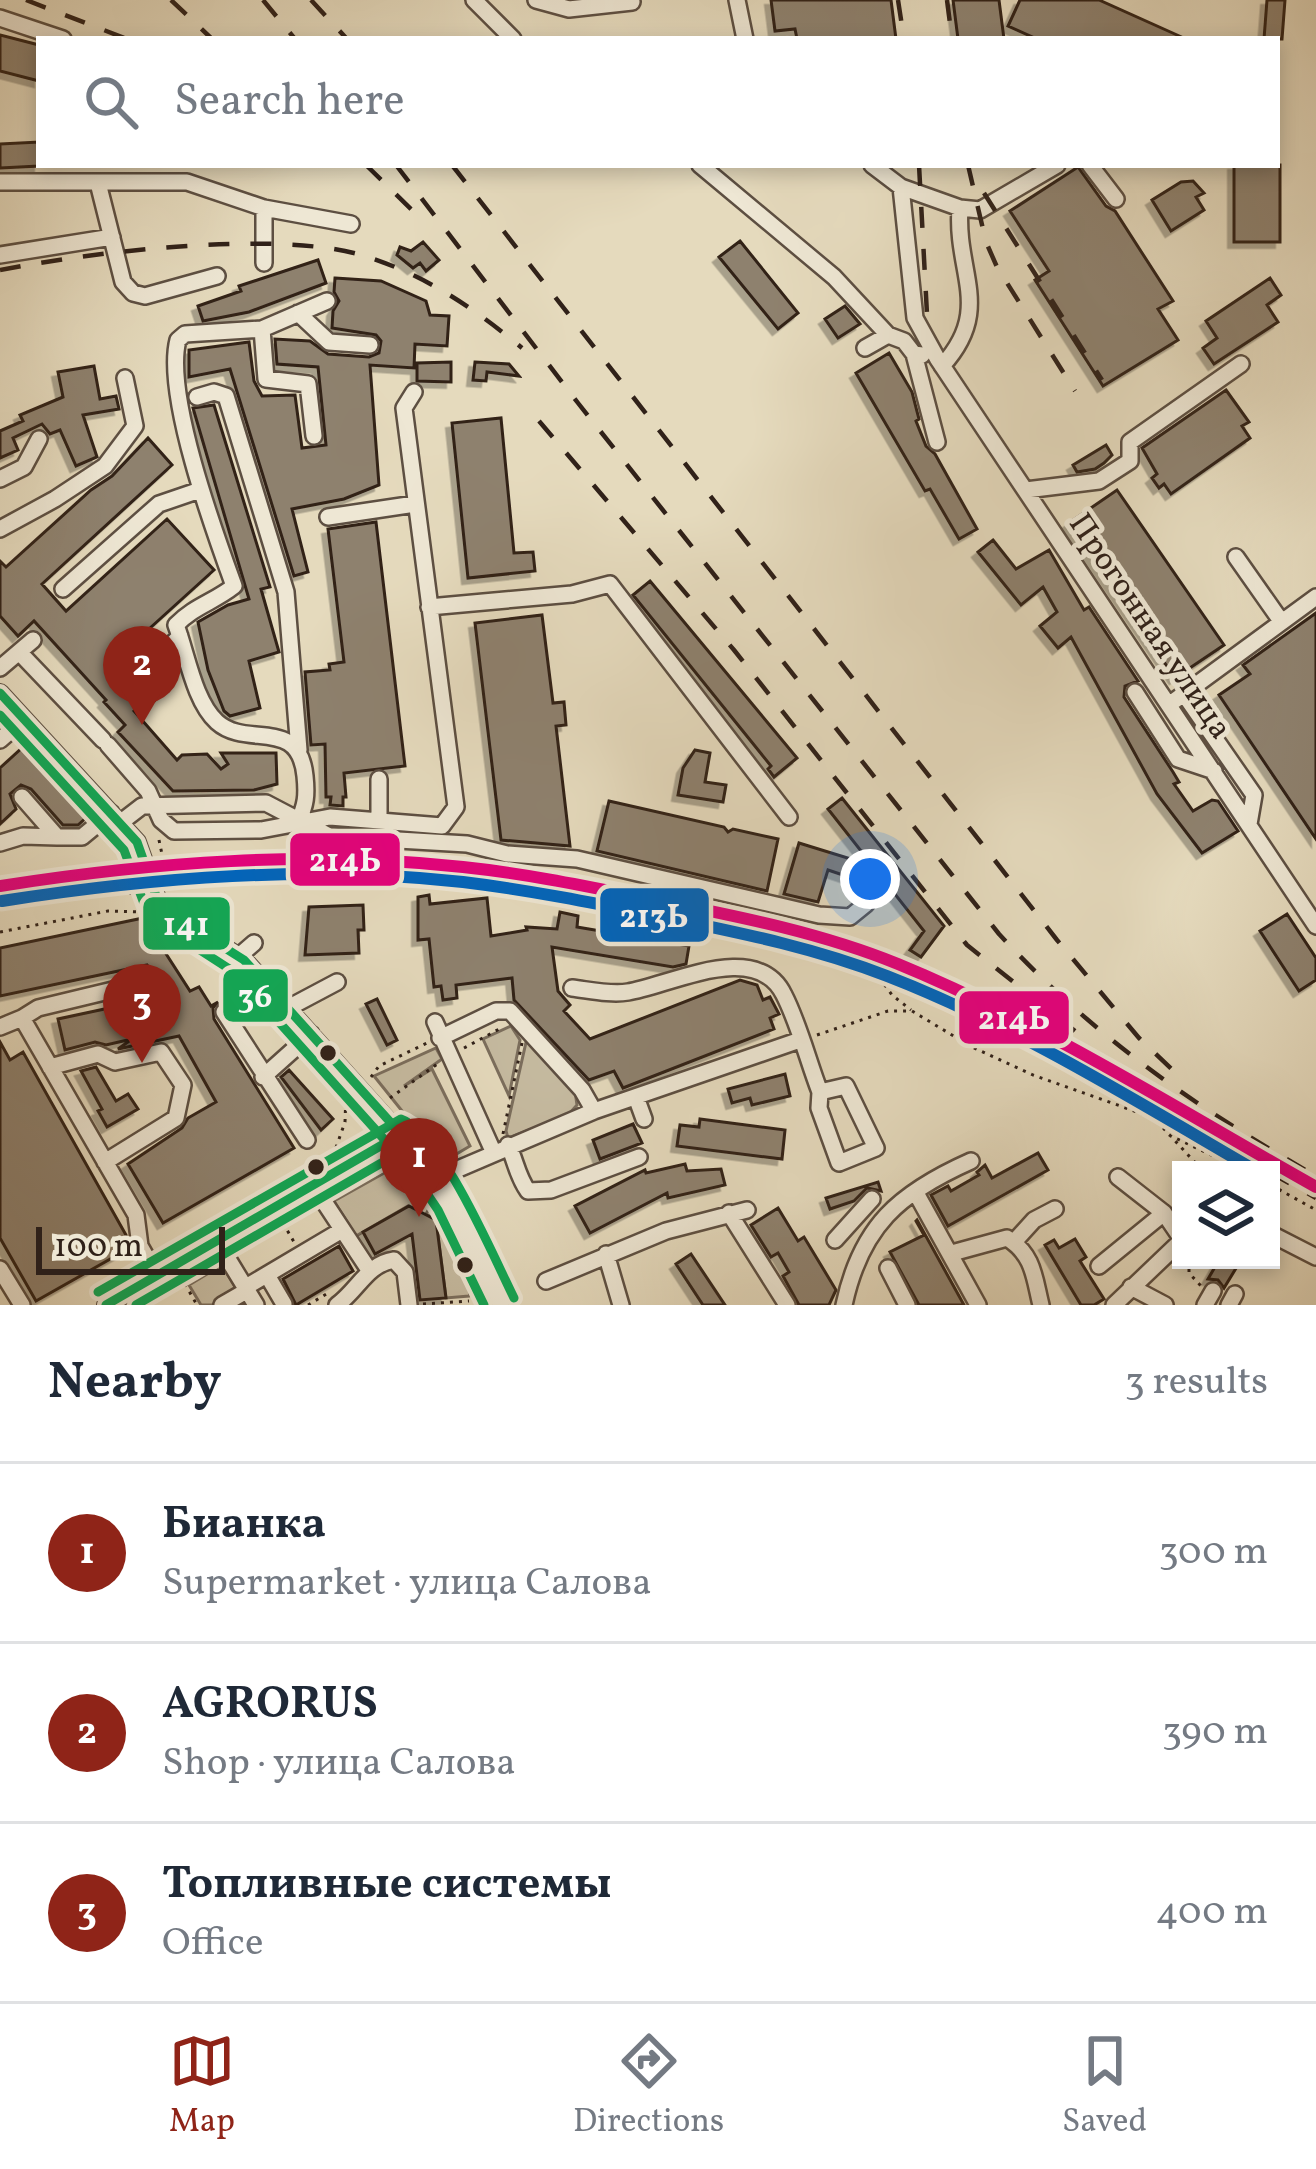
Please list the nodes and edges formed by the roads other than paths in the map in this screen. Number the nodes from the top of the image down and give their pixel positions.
1 (473, 0) edge
2 (536, 0) edge
3 (737, 0) edge
4 (632, 2) edge
5 (0, 18) edge
6 (54, 36) edge
7 (510, 36) edge
8 (744, 36) edge
9 (704, 168) edge
10 (876, 168) edge
11 (1052, 168) edge
12 (1092, 168) edge
13 (0, 182) edge
14 (98, 183) junction
15 (901, 187) junction
16 (1116, 200) dead end
17 (264, 208) junction
18 (960, 208) junction
19 (351, 224) dead end
20 (112, 237) junction
21 (0, 255) edge
22 (265, 262) dead end
23 (217, 276) dead end
24 (327, 301) dead end
25 (298, 313) junction
26 (262, 329) junction
27 (888, 335) junction
28 (370, 345) dead end
29 (866, 348) dead end
30 (914, 354) junction
31 (940, 362) junction
32 (1240, 364) dead end
33 (124, 378) dead end
34 (414, 392) dead end
35 (197, 397) dead end
36 (314, 436) dead end
37 (39, 439) dead end
38 (937, 442) dead end
39 (0, 479) edge
40 (200, 490) junction
41 (1029, 499) junction
42 (416, 504) junction
43 (328, 517) dead end
44 (0, 529) edge
45 (1236, 557) dead end
46 (63, 589) dead end
47 (1316, 597) edge
48 (429, 607) junction
49 (1281, 621) junction
50 (180, 635) junction
51 (33, 640) dead end
52 (19, 652) junction
53 (0, 668) edge
54 (146, 670) road end
55 (1135, 692) dead end
56 (0, 693) edge
57 (1177, 699) junction
58 (25, 719) junction
59 (0, 740) edge
60 (299, 750) junction
61 (1214, 771) junction
62 (379, 779) dead end
63 (22, 796) dead end
64 (154, 805) junction
65 (789, 817) dead end
66 (116, 818) junction
67 (379, 821) junction
68 (298, 822) junction
69 (1249, 824) junction
70 (57, 837) junction
71 (0, 843) edge
72 (866, 904) dead end
73 (1313, 916) edge
74 (254, 943) dead end
75 (239, 956) junction
76 (337, 982) dead end
77 (142, 983) dead end
78 (572, 988) dead end
79 (288, 1008) junction
80 (224, 1012) dead end
81 (22, 1018) junction
82 (0, 1027) edge
83 (311, 1034) junction
84 (800, 1040) junction
85 (50, 1066) junction
86 (263, 1077) junction
87 (820, 1092) junction
88 (636, 1097) junction
89 (594, 1111) junction
90 (644, 1119) dead end
91 (401, 1134) junction
92 (307, 1140) dead end
93 (496, 1146) junction
94 (639, 1156) dead end
95 (971, 1161) dead end
96 (105, 1162) junction
97 (1118, 1177) dead end
98 (437, 1178) junction
99 (313, 1185) junction
100 (916, 1193) junction
101 (872, 1199) dead end
102 (1055, 1209) dead end
103 (1164, 1213) junction
104 (1172, 1226) edge
105 (342, 1230) junction
106 (1280, 1239) edge
107 (217, 1240) junction
108 (1014, 1242) junction
109 (861, 1248) junction
110 (1172, 1248) edge
111 (606, 1253) junction
112 (952, 1253) junction
113 (1316, 1257) edge
114 (1099, 1266) dead end
115 (888, 1268) dead end
116 (0, 1270) edge
117 (369, 1270) junction
118 (267, 1275) junction
119 (157, 1276) junction
120 (546, 1281) dead end
121 (1131, 1287) junction
122 (250, 1294) edge
123 (126, 1300) edge
124 (284, 1304) edge
125 (22, 1305) edge
126 (106, 1305) edge
127 (222, 1305) edge
128 (337, 1305) edge
129 (411, 1305) edge
130 (501, 1305) edge
131 (621, 1305) edge
132 (787, 1305) edge
133 (844, 1305) edge
134 (908, 1305) edge
135 (978, 1305) edge
136 (1041, 1305) edge
137 (1114, 1305) edge
138 (1165, 1305) edge

1 - 7 street
2 - 4 street
3 - 8 street
5 - 6 street
9 - 27 street
10 - 15 street
11 - 18 street
12 - 16 street
13 - 14 street
14 - 17 street
14 - 20 street
15 - 18 street
15 - 31 street, Прогонная улица
17 - 19 street
17 - 22 street
18 - 31 street
20 - 21 street
20 - 23 street
24 - 25 street
25 - 26 street
25 - 28 street
26 - 36 street
26 - 40 street
27 - 29 street
27 - 30 street
30 - 31 street
30 - 38 street
31 - 41 street, Прогонная улица
32 - 41 street
33 - 44 street
34 - 42 street
35 - 60 street
37 - 39 street
40 - 46 street
40 - 50 street
41 - 57 street, Прогонная улица
42 - 43 street
42 - 48 street
45 - 49 street
47 - 49 street
48 - 65 street
48 - 67 street
49 - 57 street
50 - 54 street
50 - 60 street
51 - 52 street
52 - 53 street
52 - 64 street
55 - 61 street
56 - 58 street
57 - 61 street, Прогонная улица
57 - 69 street
58 - 59 street
58 - 66 street
60 - 68 street
61 - 69 street, Прогонная улица
62 - 67 street
63 - 70 street
64 - 66 street
64 - 68 street
64 - 68 street
66 - 70 street
66 - 75 street
67 - 68 street
68 - 72 street
69 - 73 street, Прогонная улица
70 - 71 street
74 - 75 street
75 - 79 street
76 - 79 street
77 - 81 street
78 - 84 street
79 - 83 street
80 - 86 street
81 - 82 street
81 - 85 street
83 - 86 street
83 - 91 street
84 - 87 street
84 - 88 street
85 - 96 street
85 - 96 street
86 - 92 street
87 - 87 street
88 - 89 street
88 - 90 street
89 - 93 street
89 - 93 street
91 - 98 street
91 - 99 street
93 - 94 street
93 - 98 street
95 - 100 street
96 - 119 street
97 - 103 street
98 - 130 street
99 - 105 street
99 - 107 street
100 - 109 street
100 - 112 street
101 - 109 street
102 - 108 street
103 - 104 street
103 - 114 street
105 - 117 street
105 - 118 street
106 - 113 street
107 - 119 street
107 - 122 street
108 - 112 street
108 - 136 street
109 - 133 street
110 - 121 street
111 - 120 street
111 - 131 street
111 - 132 street
112 - 135 street
115 - 134 street
116 - 125 street
117 - 128 street
117 - 129 street
118 - 122 street
118 - 124 street
119 - 123 street
121 - 137 street
121 - 138 street
122 - 127 street
123 - 126 street

